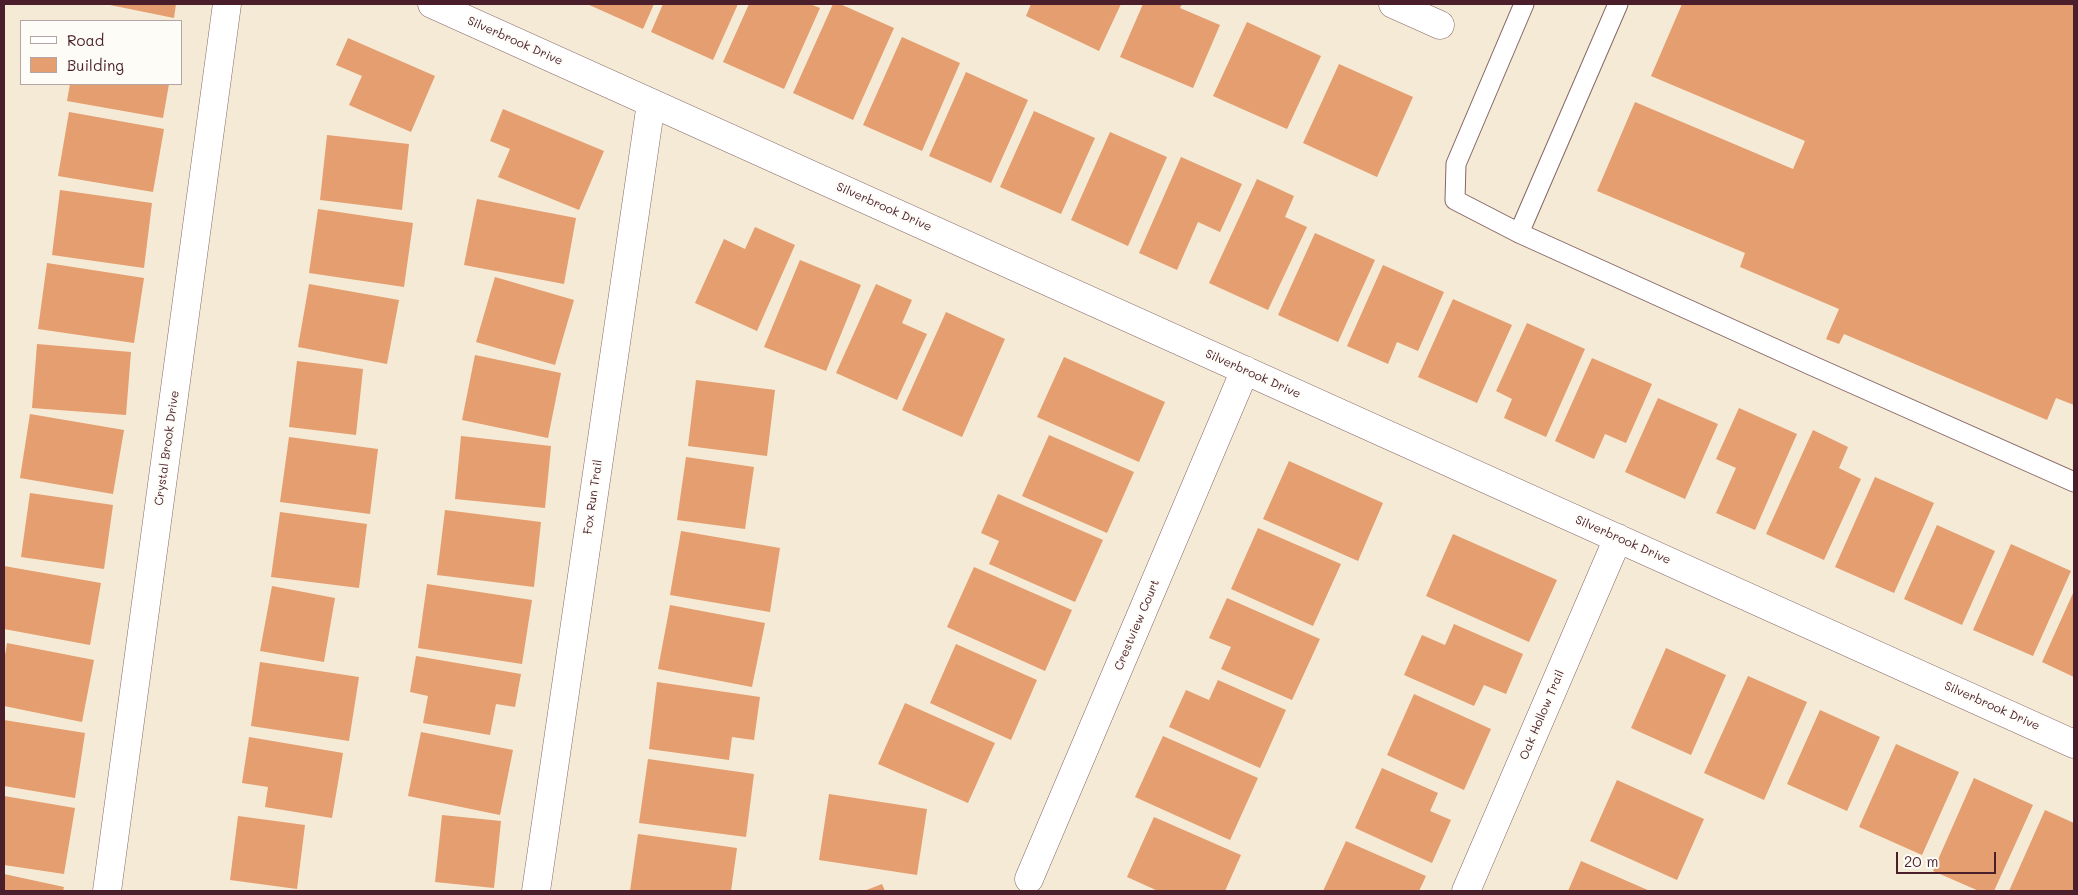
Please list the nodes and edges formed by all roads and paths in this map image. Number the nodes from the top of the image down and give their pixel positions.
1 (227, 4) edge
2 (432, 4) edge
3 (1393, 4) edge
4 (1524, 4) edge
5 (1618, 4) edge
6 (1440, 25) dead end
7 (651, 103) junction
8 (1519, 233) junction
9 (1245, 370) junction
10 (2074, 482) edge
11 (1618, 538) junction
12 (2074, 744) edge
13 (1029, 880) dead end
14 (107, 891) edge
15 (536, 891) edge
16 (1466, 891) edge

1 - 14 street, Crystal Brook Drive
2 - 7 street, Silverbrook Drive
3 - 6 street
4 - 8 lane
5 - 8 lane
7 - 9 street, Silverbrook Drive
7 - 15 street, Fox Run Trail
8 - 10 lane
9 - 11 street, Silverbrook Drive
9 - 13 street, Crestview Court
11 - 12 street, Silverbrook Drive
11 - 16 street, Oak Hollow Trail

